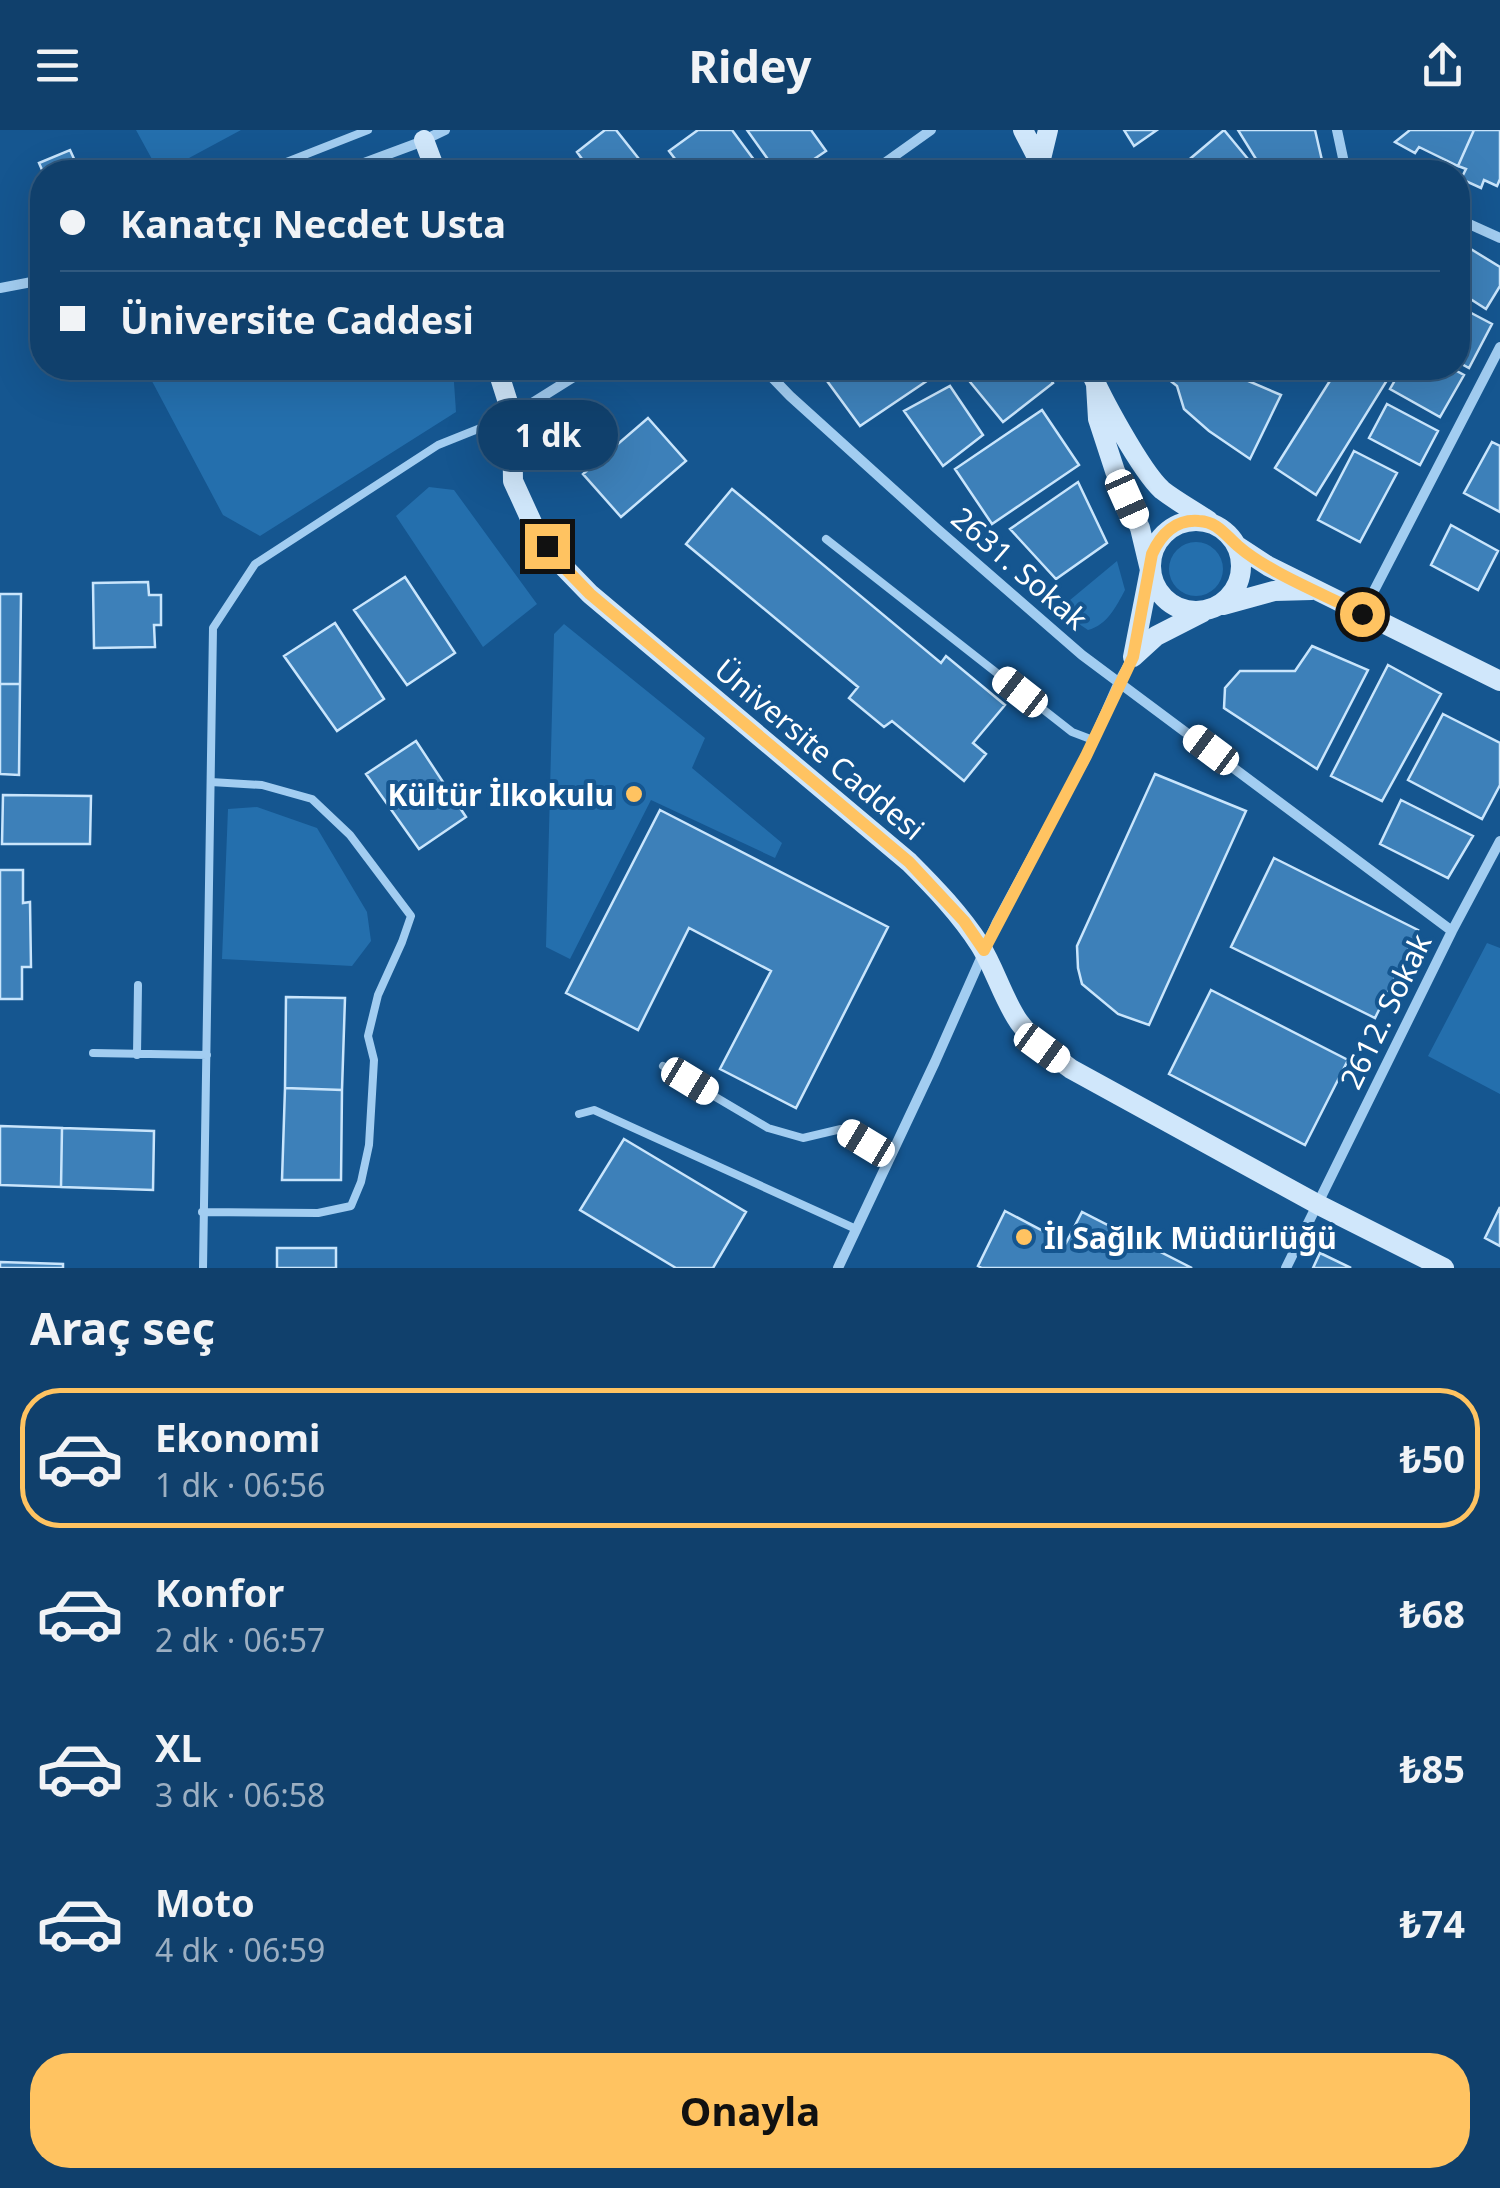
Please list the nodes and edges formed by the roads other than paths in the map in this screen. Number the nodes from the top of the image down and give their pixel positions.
1 (368, 130) edge
2 (444, 130) edge
3 (931, 130) edge
4 (1023, 130) edge
5 (1048, 130) edge
6 (1336, 130) edge
7 (424, 140) junction
8 (292, 160) edge
9 (372, 160) edge
10 (432, 160) edge
11 (889, 160) edge
12 (1037, 160) edge
13 (1042, 160) edge
14 (1343, 160) edge
15 (1470, 224) edge
16 (1500, 238) edge
17 (30, 282) edge
18 (0, 288) edge
19 (1500, 346) edge
20 (500, 380) edge
21 (569, 380) edge
22 (775, 380) edge
23 (1093, 380) edge
24 (1094, 380) edge
25 (512, 416) junction
26 (1214, 524) junction
27 (826, 539) dead end
28 (1236, 545) junction
29 (1150, 570) junction
30 (1318, 590) junction
31 (1210, 610) junction
32 (1362, 614) junction
33 (1133, 657) junction
34 (1119, 682) junction
35 (1500, 682) edge
36 (1093, 740) junction
37 (211, 782) junction
38 (1500, 841) edge
39 (1452, 931) junction
40 (984, 950) junction
41 (138, 985) dead end
42 (94, 1053) dead end
43 (137, 1054) junction
44 (206, 1055) junction
45 (663, 1066) dead end
46 (579, 1114) dead end
47 (890, 1158) junction
48 (1319, 1204) junction
49 (202, 1212) junction
50 (856, 1230) junction
51 (203, 1268) edge
52 (838, 1268) edge
53 (1286, 1268) edge
54 (1444, 1268) edge

1 - 8 lane
2 - 7 street
3 - 11 street
4 - 12 street
5 - 13 street
6 - 14 street
7 - 9 street
7 - 10 street
15 - 16 street
17 - 18 street
19 - 32 street
20 - 25 street, Üniversite Caddesi
21 - 25 street
22 - 34 street, 2631. Sokak
23 - 29 street
24 - 26 street
25 - 37 lane
25 - 40 street, Üniversite Caddesi
26 - 28 street
26 - 29 street
27 - 36 lane
28 - 30 street
28 - 31 street
29 - 31 street
29 - 33 street
30 - 31 street
30 - 32 street
31 - 33 street
32 - 35 street
33 - 34 street
34 - 36 street
34 - 39 street, 2631. Sokak
36 - 40 street
37 - 44 lane
37 - 49 lane
38 - 39 street, 2612. Sokak
39 - 48 street, 2612. Sokak
40 - 47 street
40 - 48 street, Üniversite Caddesi
41 - 43 lane
42 - 43 lane
43 - 44 lane
44 - 49 lane
45 - 47 lane
46 - 50 lane
47 - 50 street
48 - 53 street, 2612. Sokak
48 - 54 street, Üniversite Caddesi
49 - 51 lane
50 - 52 street

